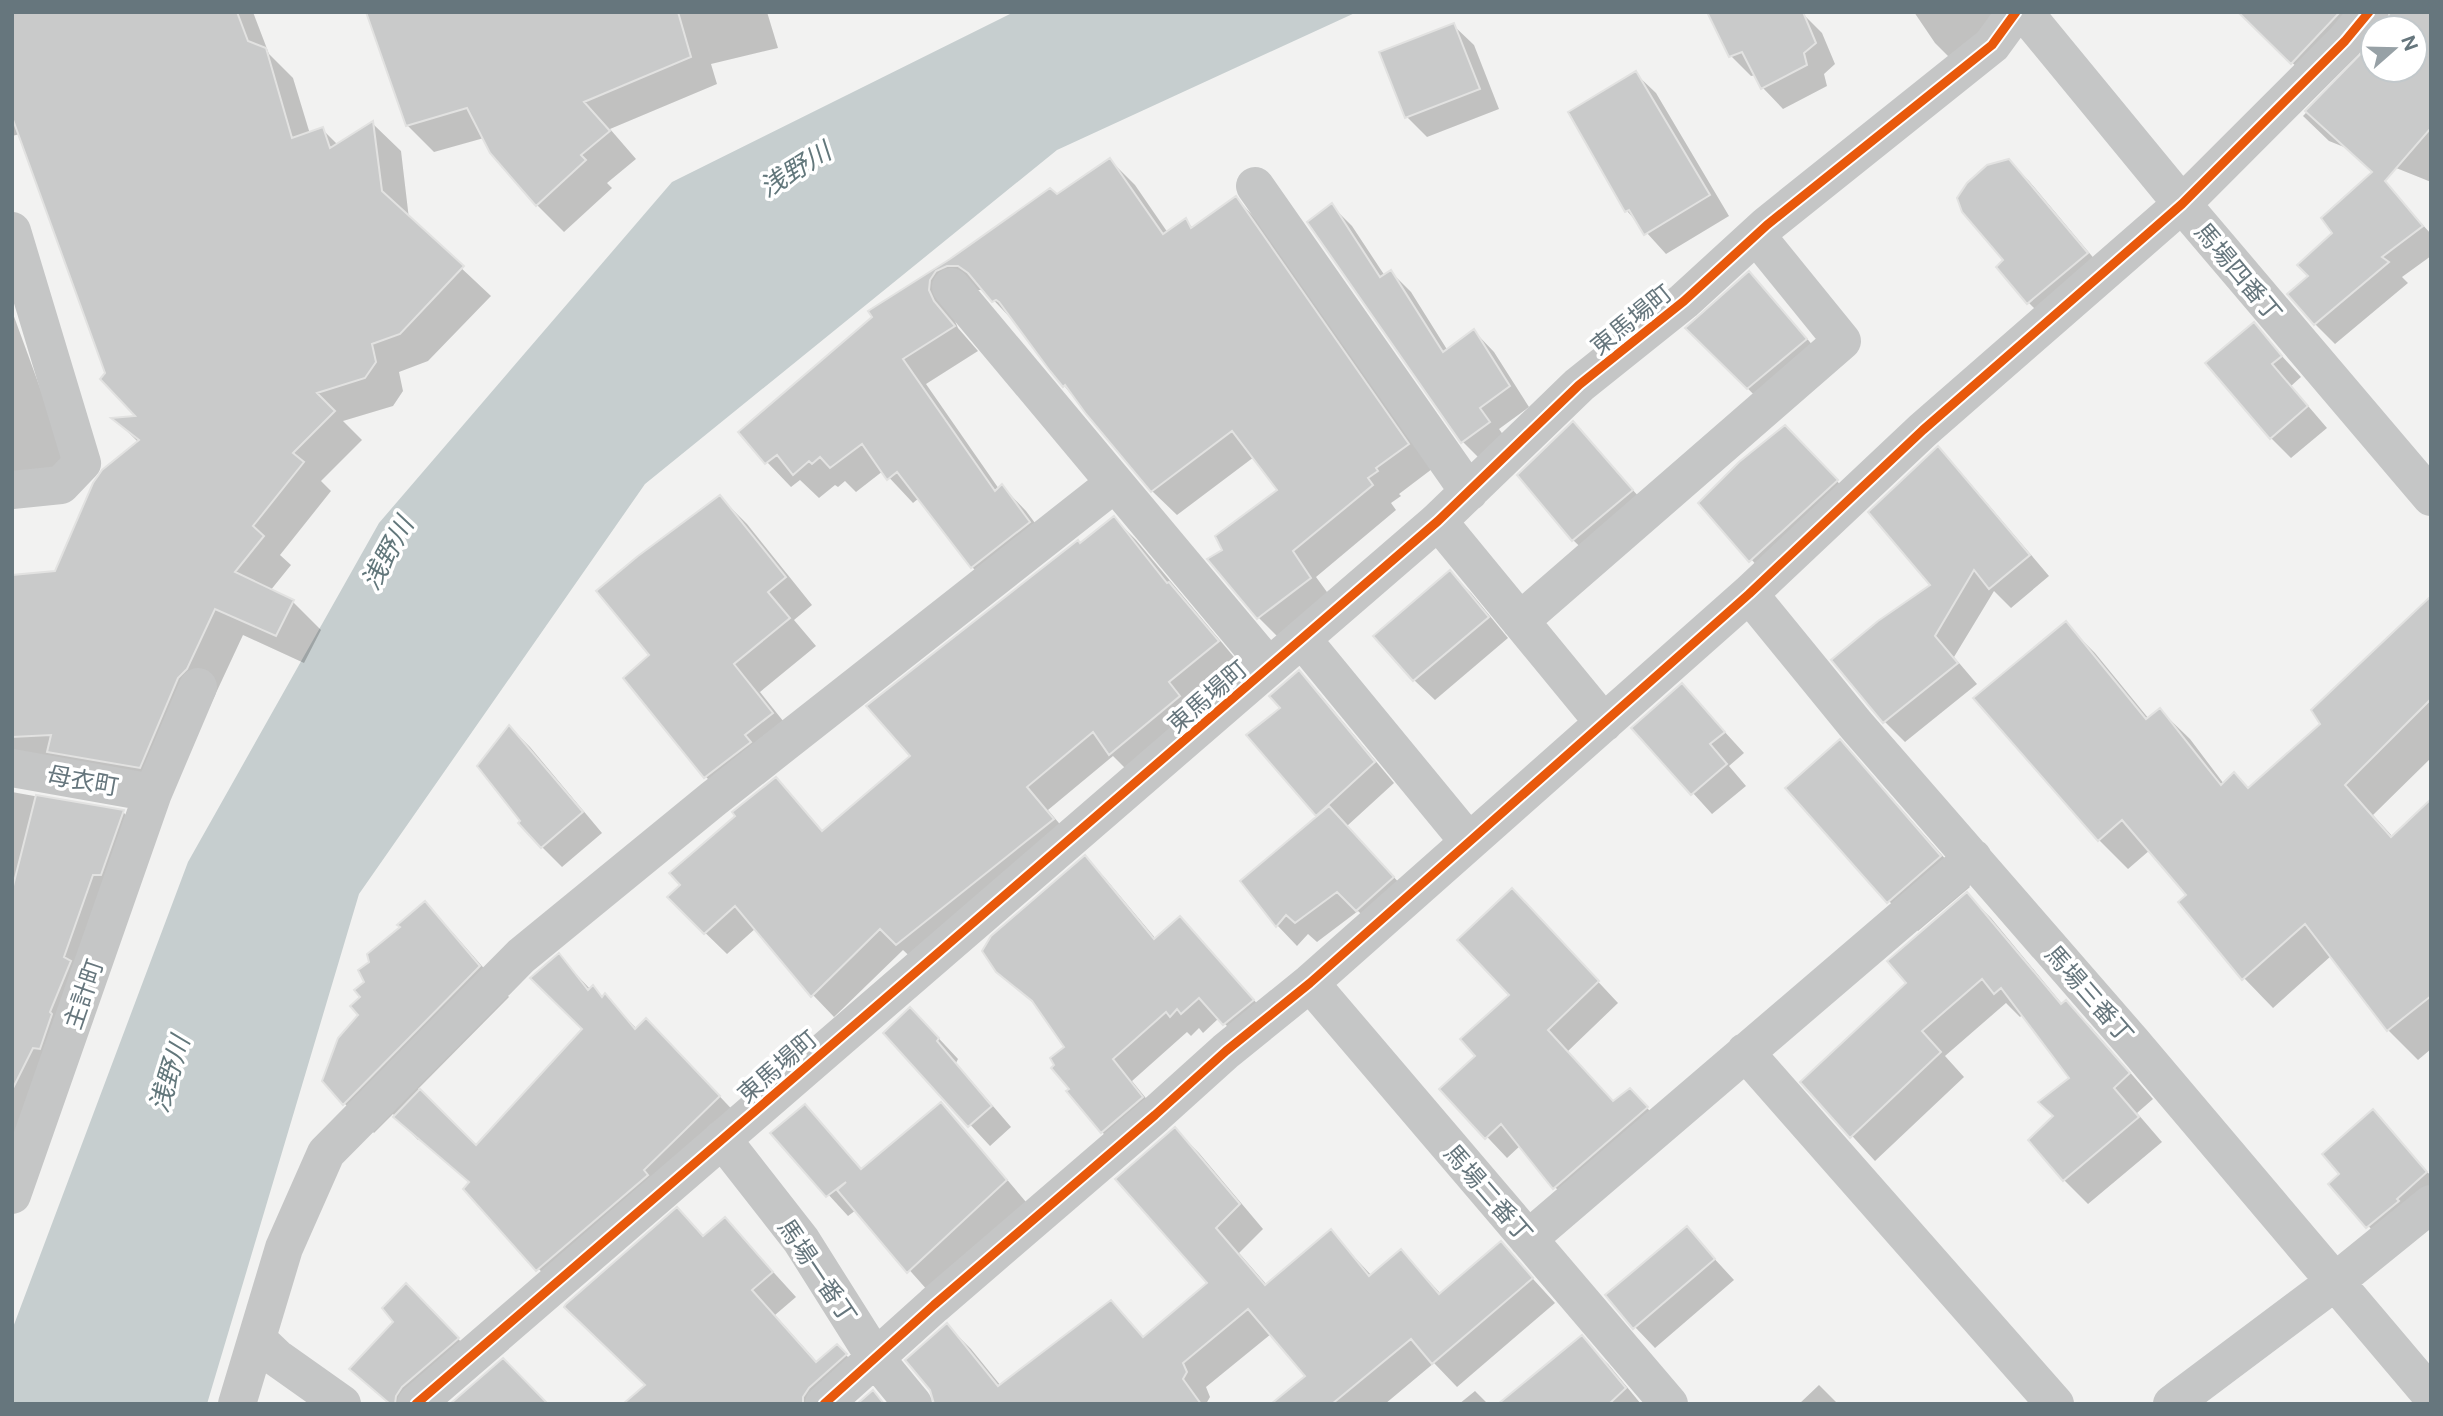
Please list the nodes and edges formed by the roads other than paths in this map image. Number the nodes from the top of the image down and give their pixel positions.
1 (2016, 12) edge
2 (2024, 12) edge
3 (2368, 12) edge
4 (1255, 186) dead end
5 (2182, 204) junction
6 (12, 231) edge
7 (1756, 235) junction
8 (951, 287) dead end
9 (1115, 483) junction
10 (12, 490) edge
11 (1469, 492) junction
12 (2431, 497) edge
13 (1438, 522) junction
14 (1749, 594) junction
15 (1520, 621) junction
16 (1302, 639) junction
17 (1269, 667) junction
18 (198, 687) dead end
19 (1604, 723) junction
20 (12, 768) edge
21 (153, 793) junction
22 (1469, 842) junction
23 (1973, 858) junction
24 (1310, 983) junction
25 (1745, 1052) junction
26 (722, 1139) junction
27 (12, 1195) edge
28 (2431, 1204) edge
29 (1528, 1239) junction
30 (2336, 1281) junction
31 (253, 1340) junction
32 (876, 1359) junction
33 (2431, 1395) edge
34 (237, 1404) edge
35 (342, 1404) edge
36 (416, 1404) edge
37 (824, 1404) edge
38 (913, 1404) edge
39 (1669, 1404) edge
40 (2055, 1404) edge
41 (2172, 1404) edge

1 - 7 street, 東馬場町
2 - 5 street, 馬場四番丁
3 - 5 street
4 - 11 street
5 - 12 street, 馬場四番丁
5 - 14 street
6 - 10 street
7 - 11 street, 東馬場町
7 - 15 street
8 - 9 street
9 - 17 street
9 - 31 street
11 - 13 street, 東馬場町
13 - 15 street
13 - 16 street, 東馬場町
14 - 19 street
14 - 23 street, 馬場三番丁
15 - 19 street
16 - 17 street, 東馬場町
16 - 22 street
17 - 26 street, 東馬場町
18 - 21 street, 主計町
19 - 22 street
20 - 21 street, 母衣町
21 - 27 street, 主計町
22 - 24 street
23 - 25 street
23 - 30 street, 馬場三番丁
24 - 29 street, 馬場二番丁
24 - 32 street
25 - 29 street
25 - 40 street
26 - 32 street, 馬場一番丁
26 - 36 street, 東馬場町
28 - 30 street
29 - 39 street, 馬場二番丁
30 - 33 street, 馬場三番丁
30 - 41 street
31 - 34 street
31 - 35 street
32 - 37 street
32 - 38 street, 馬場一番丁

